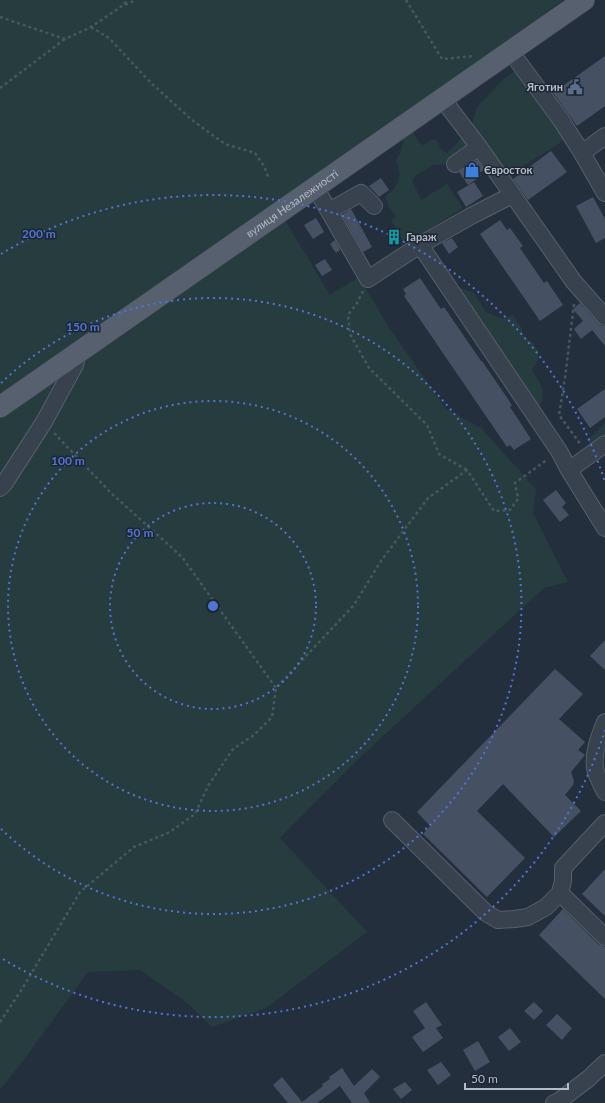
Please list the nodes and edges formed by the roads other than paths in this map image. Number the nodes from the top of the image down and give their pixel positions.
1 (584, 0) edge
2 (511, 52) junction
3 (444, 98) junction
4 (605, 136) edge
5 (478, 147) junction
6 (582, 153) junction
7 (455, 164) dead end
8 (315, 188) junction
9 (605, 194) edge
10 (512, 195) junction
11 (374, 206) dead end
12 (329, 211) junction
13 (420, 245) junction
14 (605, 317) edge
15 (78, 353) junction
16 (0, 407) edge
17 (605, 444) edge
18 (569, 470) junction
19 (0, 488) edge
20 (605, 528) edge
21 (605, 722) edge
22 (605, 792) edge
23 (392, 820) dead end
24 (605, 823) edge
25 (560, 893) junction
26 (605, 937) edge
27 (605, 1063) edge
28 (554, 1103) edge

1 - 2 main road, вулиця Незалежності
2 - 3 main road, вулиця Незалежності
2 - 6 street
3 - 5 street
3 - 8 main road, вулиця Незалежності
4 - 6 street
5 - 7 street
5 - 10 street
6 - 9 street
8 - 12 street
8 - 15 main road, вулиця Незалежності
10 - 13 street
10 - 14 street
11 - 12 street
12 - 13 street
13 - 18 street
15 - 16 main road, вулиця Незалежності
15 - 19 street
17 - 18 street
18 - 20 street
21 - 22 street
23 - 25 street
24 - 25 street
25 - 26 street
27 - 28 street

